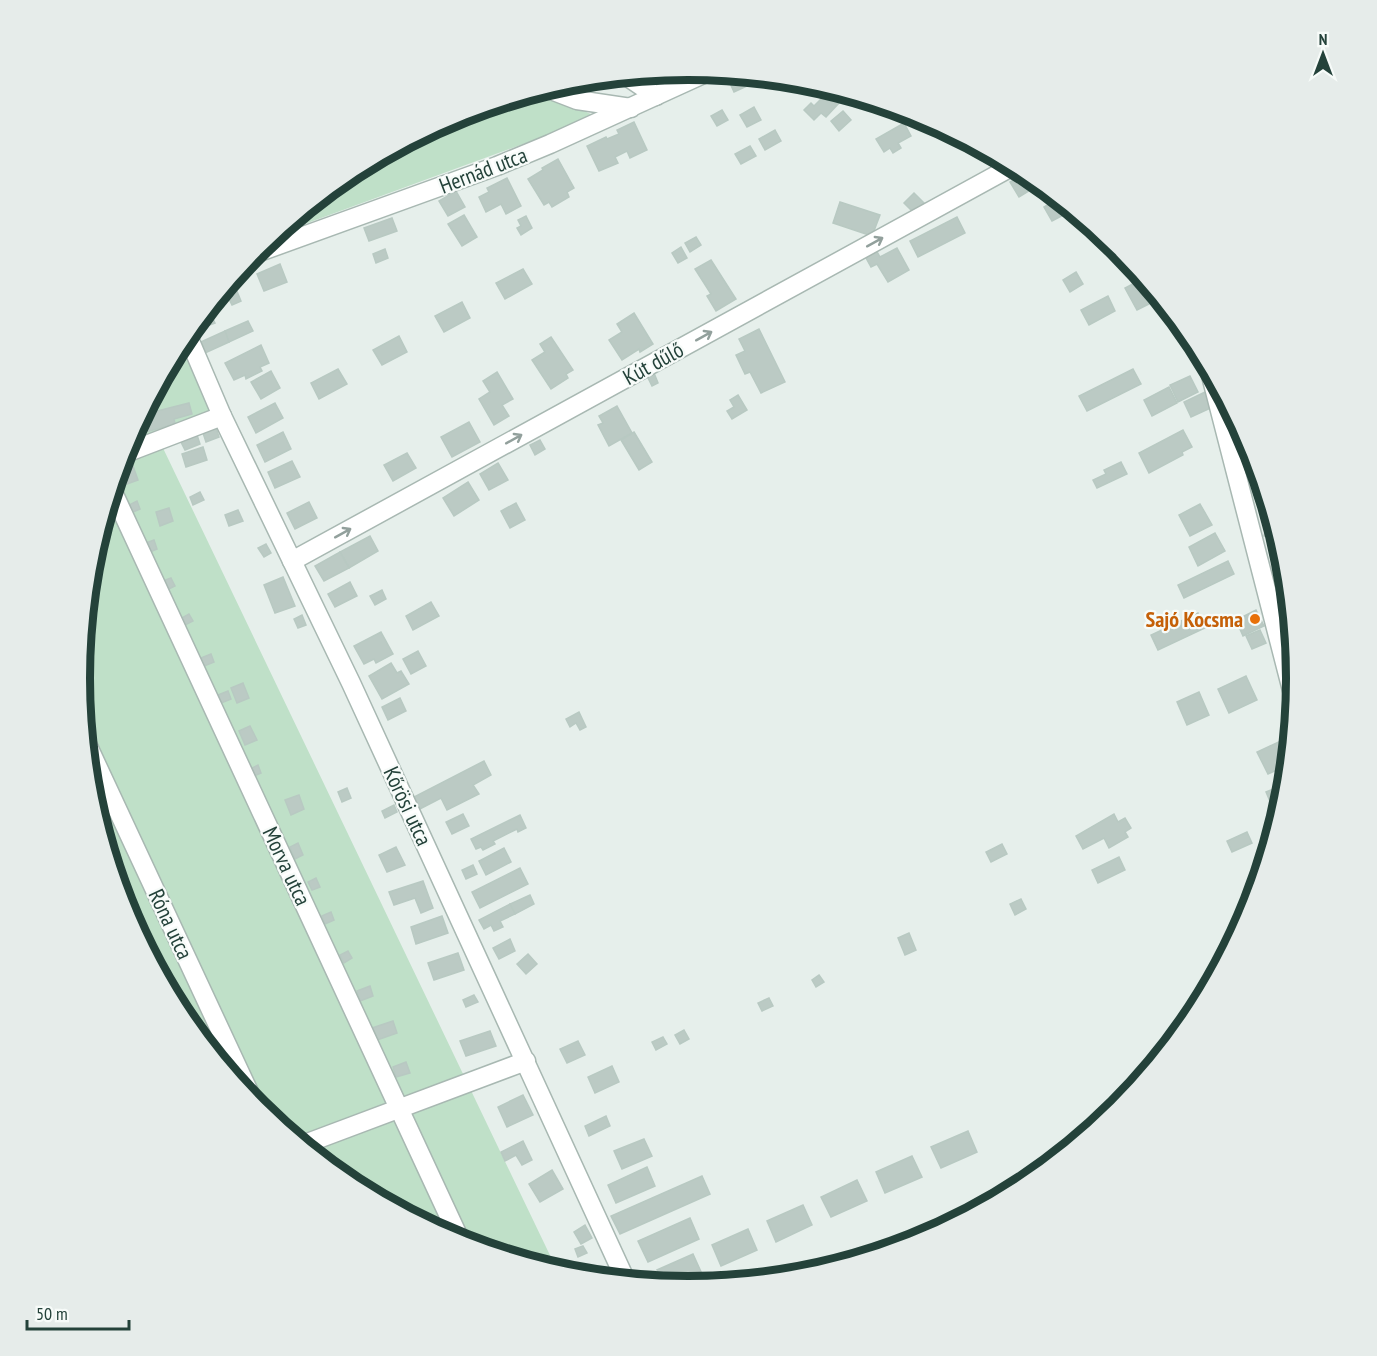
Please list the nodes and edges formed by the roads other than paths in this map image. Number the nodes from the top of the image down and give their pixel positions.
1 (687, 80) edge
2 (636, 82) edge
3 (561, 94) edge
4 (656, 96) junction
5 (631, 108) junction
6 (1005, 170) edge
7 (274, 247) edge
8 (191, 344) edge
9 (1216, 397) edge
10 (222, 416) junction
11 (136, 449) edge
12 (117, 501) edge
13 (292, 561) junction
14 (1287, 670) edge
15 (97, 765) edge
16 (526, 1061) junction
17 (241, 1076) edge
18 (399, 1107) junction
19 (310, 1142) edge
20 (455, 1229) edge
21 (622, 1272) edge

1 - 4 street, Hernád utca
2 - 4 street
3 - 5 street
4 - 5 street, Hernád utca
5 - 7 street, Hernád utca
13 -> 6 street, Kút dűlő
8 - 10 street, Kőrösi utca
9 - 14 street
10 - 11 street
10 - 13 street, Kőrösi utca
12 - 18 street, Morva utca
13 - 16 street, Kőrösi utca
15 - 17 street, Róna utca
16 - 18 street
16 - 21 street, Kőrösi utca
18 - 19 street
18 - 20 street, Morva utca

